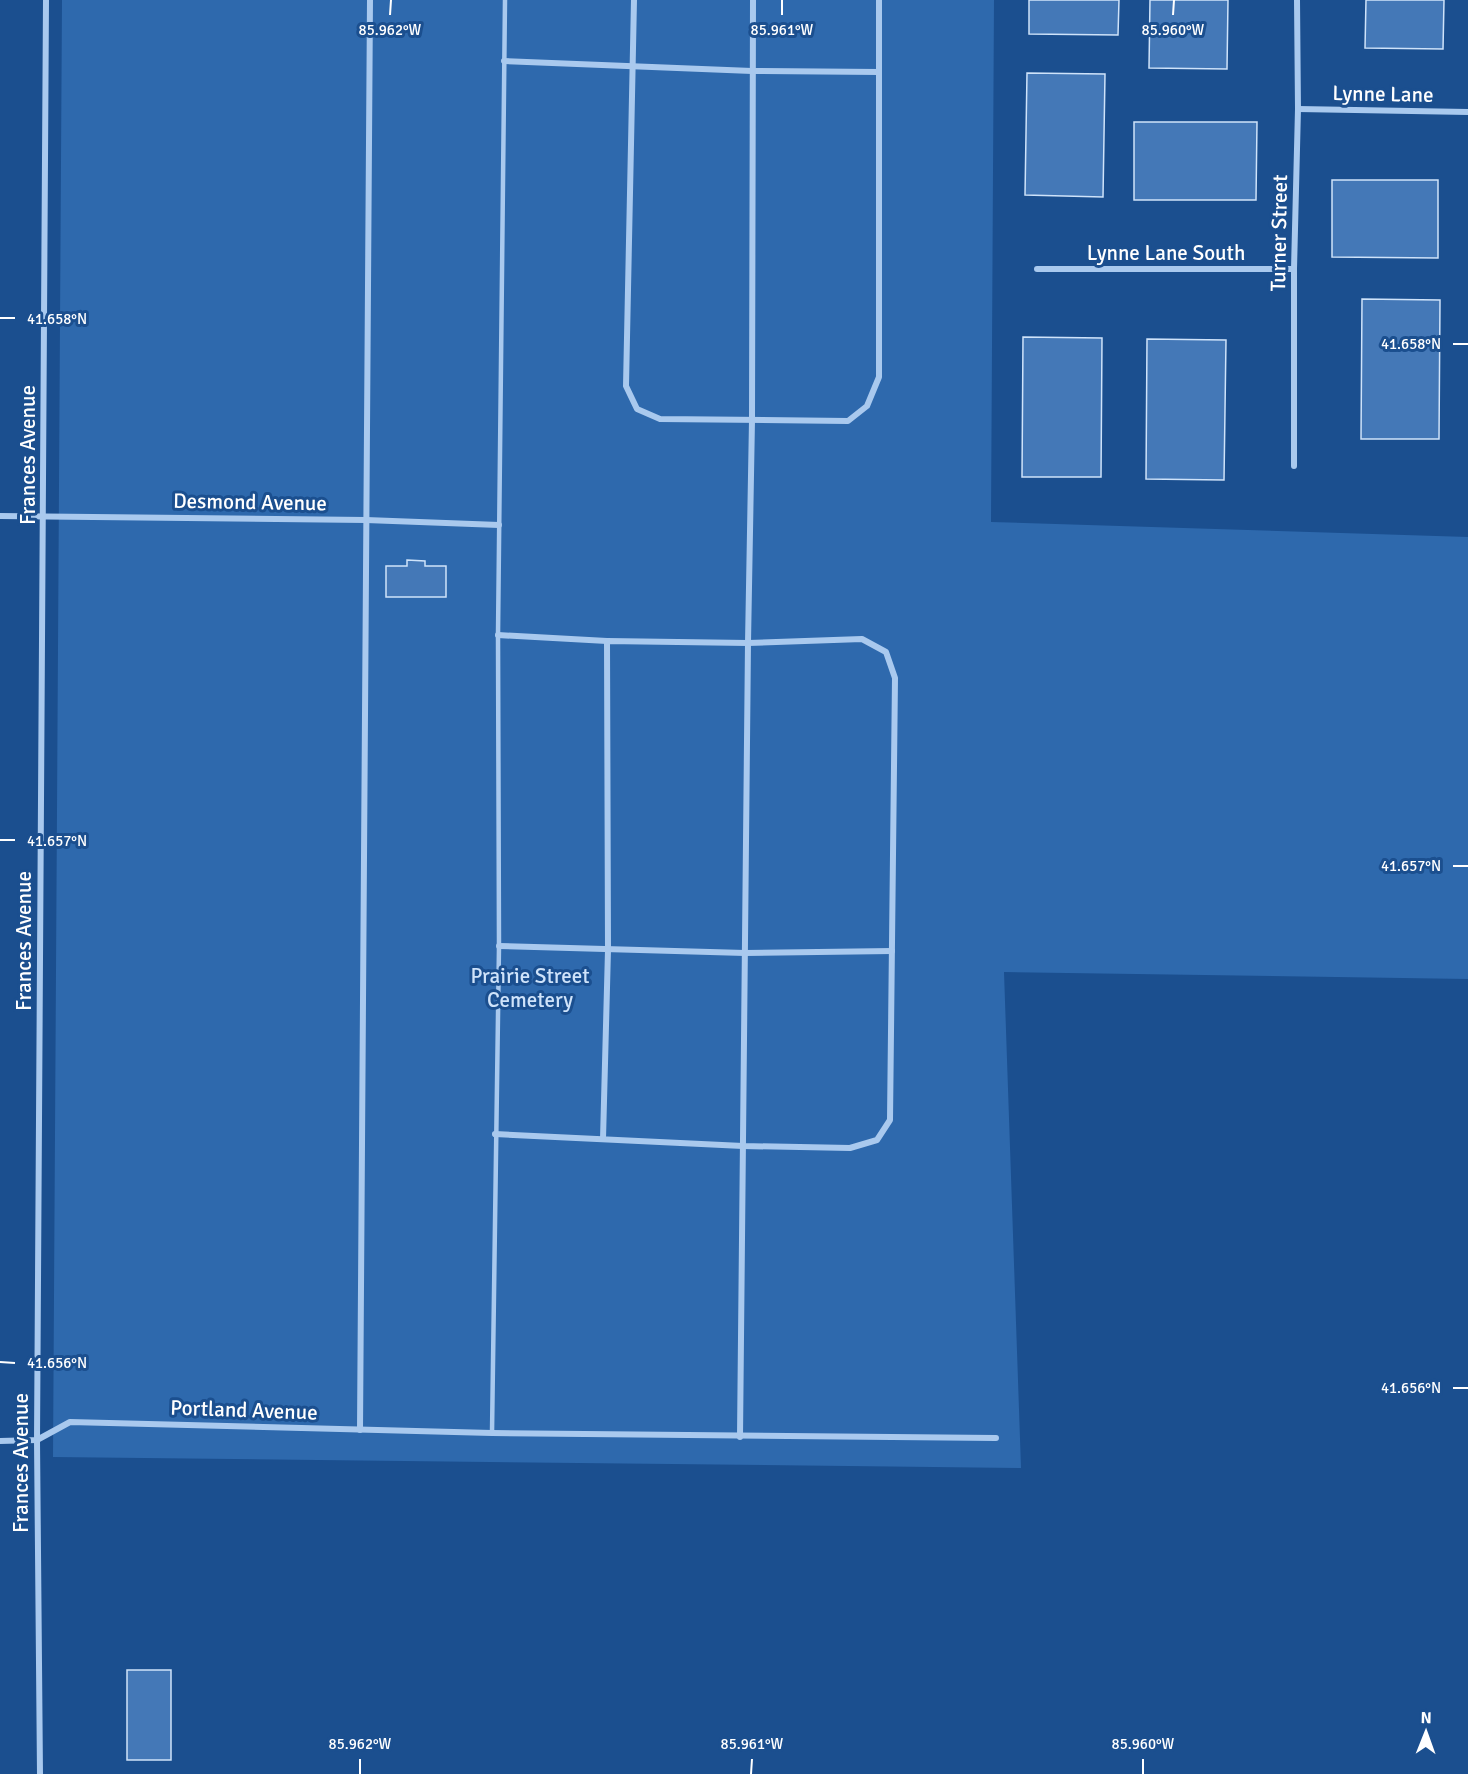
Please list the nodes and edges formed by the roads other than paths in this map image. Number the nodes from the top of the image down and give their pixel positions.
1 (46, 0) edge
2 (370, 0) edge
3 (505, 0) edge
4 (634, 0) edge
5 (753, 0) edge
6 (879, 0) edge
7 (1297, 0) edge
8 (504, 61) junction
9 (633, 66) junction
10 (752, 71) junction
11 (879, 72) junction
12 (1298, 109) junction
13 (1468, 112) edge
14 (1037, 269) dead end
15 (1294, 269) junction
16 (752, 420) junction
17 (1294, 466) dead end
18 (0, 516) edge
19 (44, 516) junction
20 (366, 520) junction
21 (499, 525) junction
22 (498, 635) junction
23 (607, 641) junction
24 (747, 643) junction
25 (499, 946) junction
26 (608, 950) junction
27 (892, 951) junction
28 (745, 953) junction
29 (495, 1134) junction
30 (603, 1139) junction
31 (743, 1146) junction
32 (360, 1430) junction
33 (492, 1433) junction
34 (740, 1437) junction
35 (996, 1438) dead end
36 (37, 1440) junction
37 (0, 1441) edge
38 (40, 1774) edge

1 - 19 street, Frances Avenue
2 - 20 street
3 - 8 lane
4 - 9 street
5 - 10 street
6 - 11 street
7 - 12 street, Turner Street
8 - 9 street
8 - 21 lane
9 - 10 street
9 - 16 street
10 - 11 street
10 - 16 street
11 - 16 street
12 - 13 street, Lynne Lane
12 - 15 street, Turner Street
14 - 15 street, Lynne Lane South
15 - 17 street, Turner Street
16 - 24 street
18 - 19 street, Desmond Avenue
19 - 20 street, Desmond Avenue
19 - 36 street, Frances Avenue
20 - 21 street, Desmond Avenue
20 - 32 street
21 - 22 lane
22 - 23 street
22 - 25 lane
23 - 24 street
23 - 26 street
24 - 27 street
24 - 28 street
25 - 26 street
25 - 29 lane
26 - 28 street
26 - 30 street
27 - 28 street
27 - 31 street
28 - 31 street
29 - 30 street
29 - 33 lane
30 - 31 street
31 - 34 street
32 - 33 street, Portland Avenue
32 - 36 street, Portland Avenue
33 - 34 street, Portland Avenue
34 - 35 street, Portland Avenue
36 - 37 street, Portland Avenue
36 - 38 street, Frances Avenue

